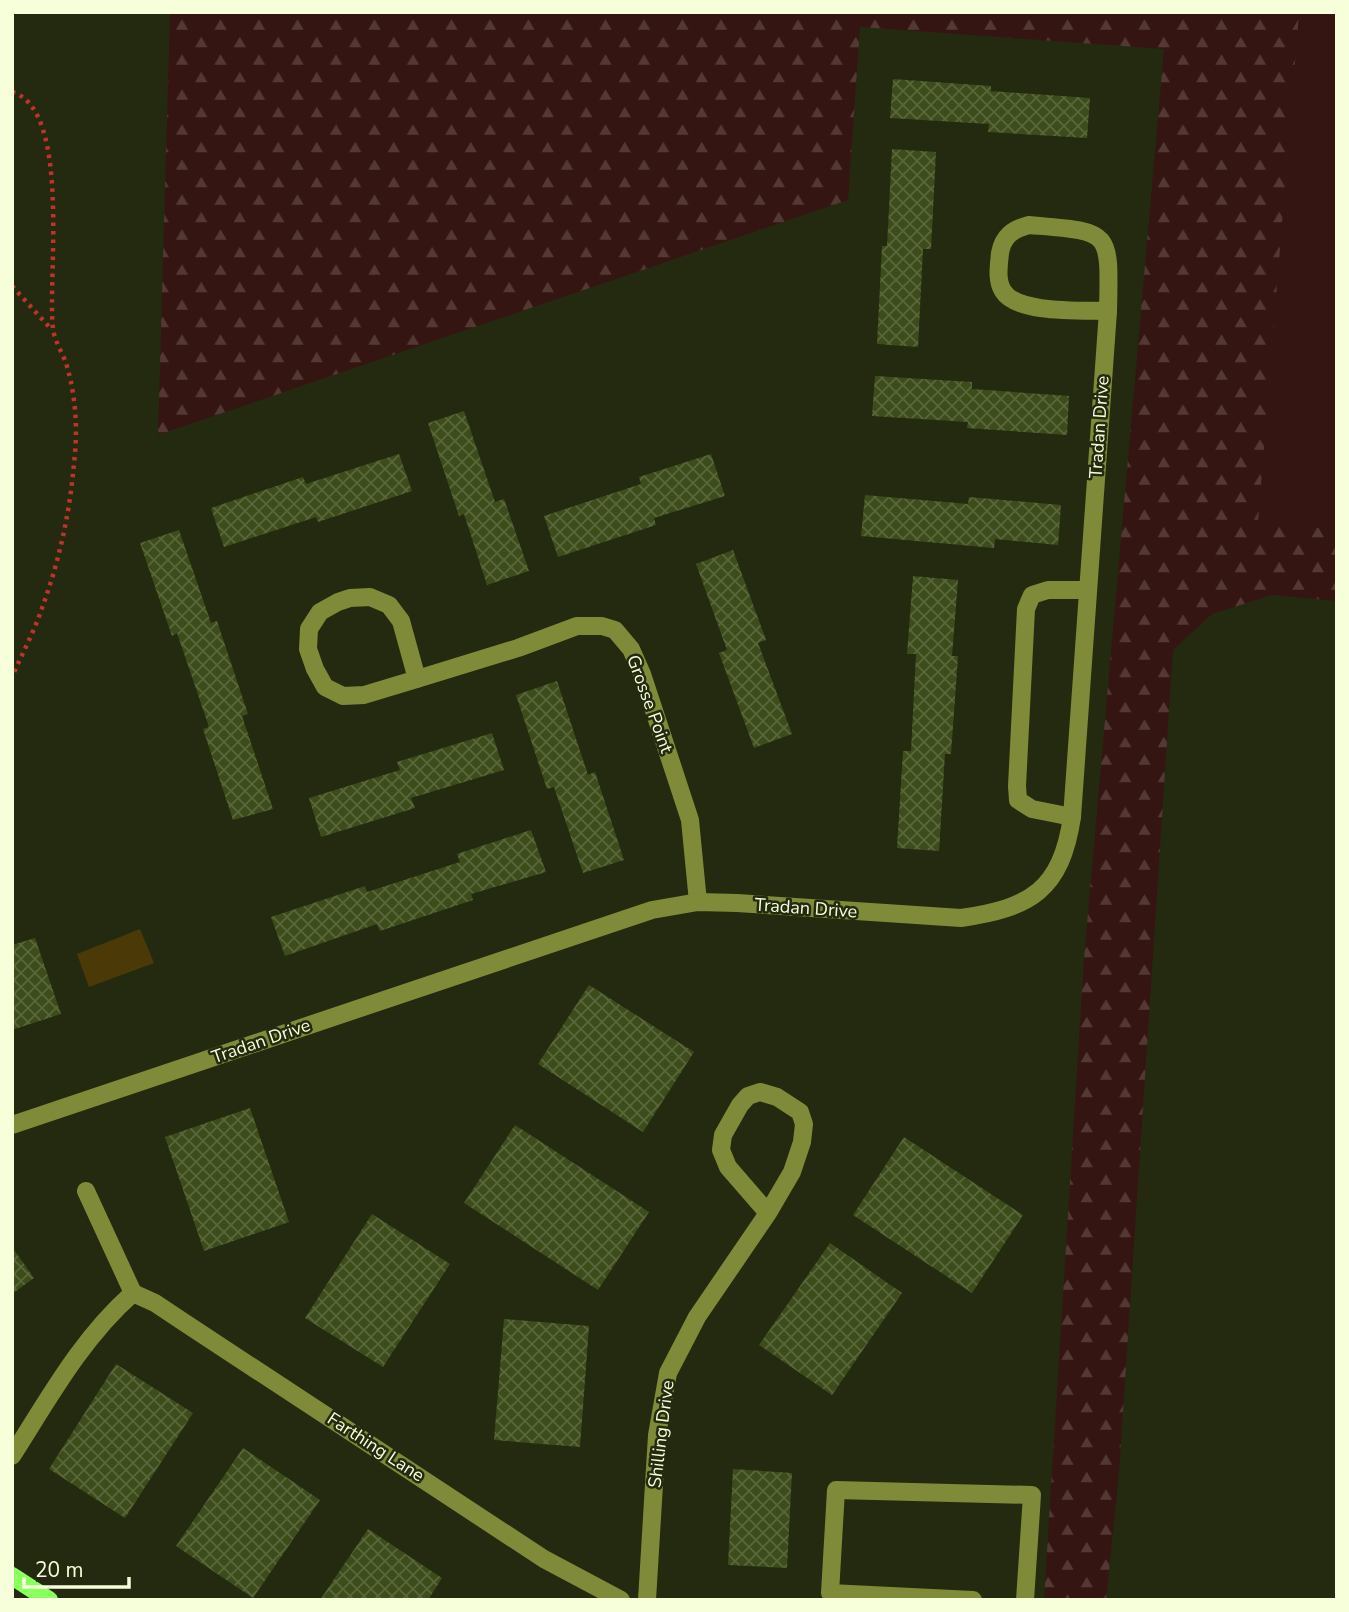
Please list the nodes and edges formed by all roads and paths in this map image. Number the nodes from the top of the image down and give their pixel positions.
1 (12, 92) edge
2 (12, 286) edge
3 (1108, 311) junction
4 (53, 330) junction
5 (1088, 590) junction
6 (12, 677) edge
7 (417, 679) junction
8 (1072, 817) junction
9 (698, 902) junction
10 (12, 1125) edge
11 (86, 1191) dead end
12 (768, 1213) junction
13 (133, 1293) junction
14 (12, 1456) edge
15 (12, 1576) edge
16 (824, 1596) edge
17 (49, 1600) edge
18 (621, 1600) edge
19 (647, 1600) edge
20 (972, 1600) edge
21 (1025, 1600) edge

1 - 4 path
2 - 4 path
3 - 3 street, Tradan Drive
3 - 5 street, Tradan Drive
4 - 6 path
5 - 8 street, Tradan Drive
5 - 8 street
7 - 7 street, Grosse Point
7 - 9 street, Grosse Point
8 - 9 street, Tradan Drive
9 - 10 street, Tradan Drive
11 - 13 street
12 - 12 street, Shilling Drive
12 - 19 street, Shilling Drive
13 - 14 street
13 - 18 street, Farthing Lane
15 - 17 main road
16 - 20 street
16 - 21 street

